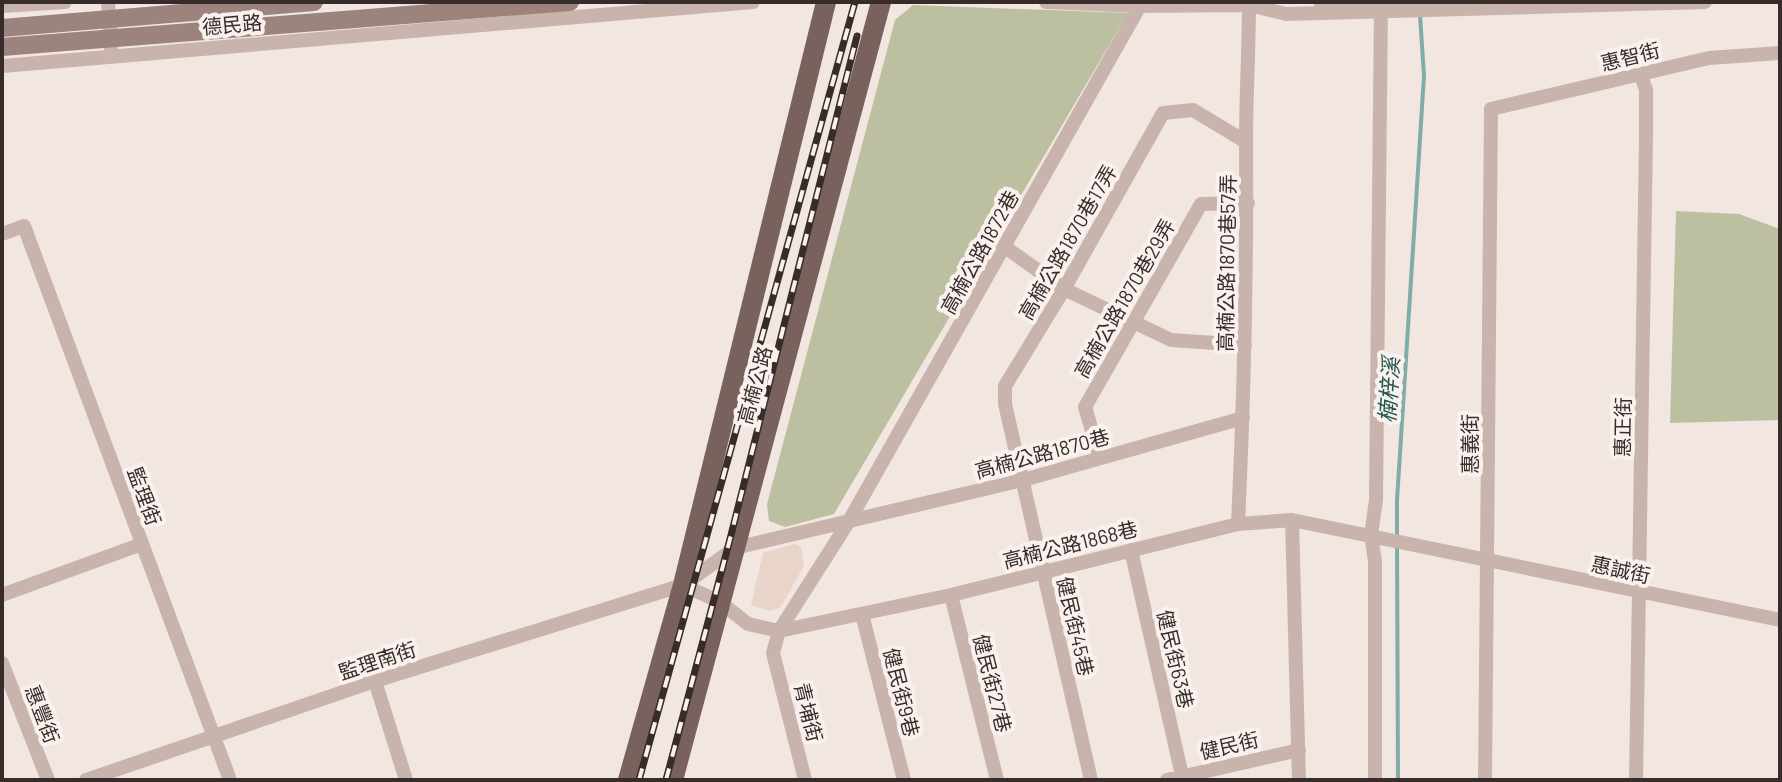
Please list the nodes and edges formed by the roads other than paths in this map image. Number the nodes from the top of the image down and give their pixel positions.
1 (65, 2) edge
2 (314, 2) edge
3 (570, 2) edge
4 (753, 2) edge
5 (826, 2) edge
6 (881, 2) edge
7 (1046, 2) edge
8 (1368, 2) edge
9 (1705, 2) edge
10 (1141, 4) edge
11 (1249, 4) edge
12 (1338, 4) edge
13 (2, 6) edge
14 (1268, 8) junction
15 (1386, 9) edge
16 (108, 10) edge
17 (2, 28) edge
18 (318, 31) junction
19 (2, 47) edge
20 (111, 47) junction
21 (1780, 53) edge
22 (2, 66) edge
23 (1641, 75) junction
24 (1491, 109) joint
25 (1246, 142) junction
26 (1248, 203) junction
27 (2, 234) edge
28 (1005, 247) junction
29 (1064, 289) junction
30 (1131, 323) junction
31 (1245, 345) junction
32 (1243, 418) junction
33 (1100, 458) junction
34 (1023, 480) junction
35 (1292, 520) junction
36 (849, 521) junction
37 (1238, 524) junction
38 (1371, 535) junction
39 (142, 544) junction
40 (735, 548) junction
41 (1131, 550) junction
42 (1454, 554) joint
43 (1488, 560) junction
44 (1043, 571) junction
45 (683, 585) junction
46 (1639, 593) junction
47 (2, 595) edge
48 (951, 595) junction
49 (720, 602) junction
50 (862, 614) junction
51 (1780, 620) edge
52 (779, 631) junction
53 (773, 653) joint
54 (2, 663) edge
55 (375, 681) junction
56 (212, 735) junction
57 (1299, 750) junction
58 (1183, 778) edge
59 (48, 780) edge
60 (86, 780) edge
61 (230, 780) edge
62 (406, 780) edge
63 (628, 780) edge
64 (673, 780) edge
65 (805, 780) edge
66 (904, 780) edge
67 (997, 780) edge
68 (1091, 780) edge
69 (1167, 780) edge
70 (1299, 780) edge
71 (1375, 780) edge
72 (1485, 780) edge
73 (1636, 780) edge

1 - 13 street
2 - 16 street, 德民路
2 - 18 street
3 - 18 street, 德民路
4 - 18 street, 德民路
5 - 45 main road, 高楠公路
6 - 40 main road, 高楠公路
7 - 10 street
8 - 12 street
9 - 15 street
10 - 11 street
10 - 28 street, 高楠公路1872巷
11 - 14 street
11 - 25 street, 高楠公路1870巷57弄
12 - 14 street
14 - 15 street
15 - 38 street
16 - 17 street, 德民路
16 - 20 street
18 - 20 street, 德民路
19 - 20 street, 德民路
20 - 22 street, 德民路
21 - 23 street, 惠智街
23 - 24 street, 惠智街
23 - 46 street, 惠正街
24 - 43 street, 惠義街
25 - 26 street, 高楠公路1870巷57弄
25 - 29 street, 高楠公路1870巷17弄
26 - 30 street, 高楠公路1870巷29弄
26 - 31 street, 高楠公路1870巷57弄
27 - 39 street, 監理街
28 - 29 street
28 - 36 street, 高楠公路1872巷
29 - 30 street
29 - 34 street, 高楠公路1870巷17弄
30 - 31 street
30 - 33 street, 高楠公路1870巷29弄
31 - 32 street, 高楠公路1870巷57弄
32 - 33 street, 高楠公路1870巷
32 - 37 street, 高楠公路1870巷57弄
33 - 34 street, 高楠公路1870巷
34 - 36 street, 高楠公路1870巷
34 - 44 street, 健民街45巷
35 - 37 street, 高楠公路1868巷
35 - 38 street, 高楠公路1868巷
35 - 57 street
36 - 40 street, 高楠公路1870巷
36 - 52 street, 高楠公路1872巷
37 - 41 street, 高楠公路1868巷
38 - 42 street, 高楠公路1868巷
38 - 71 street
39 - 47 street
39 - 56 street, 監理街
40 - 45 street, 監理南街
40 - 49 main road, 高楠公路
41 - 44 street, 高楠公路1868巷
41 - 58 street, 健民街63巷
42 - 43 street, 惠誠街
43 - 46 street, 惠誠街
43 - 72 street, 惠義街
44 - 48 street, 高楠公路1868巷
44 - 68 street, 健民街45巷
45 - 49 street
45 - 55 street, 監理南街
45 - 63 main road, 高楠公路
46 - 51 street, 惠誠街
46 - 73 street, 惠正街
48 - 50 street, 高楠公路1868巷
48 - 67 street, 健民街27巷
49 - 52 street
49 - 64 main road, 高楠公路
50 - 52 street, 高楠公路1868巷
50 - 66 street, 健民街9巷
52 - 53 street, 高楠公路1872巷
53 - 65 street, 青埔街
54 - 59 street, 惠豐街
55 - 56 street, 監理南街
55 - 62 street
56 - 60 street, 監理南街
56 - 61 street, 監理街
57 - 58 street, 健民街
57 - 70 street
58 - 69 street, 健民街

